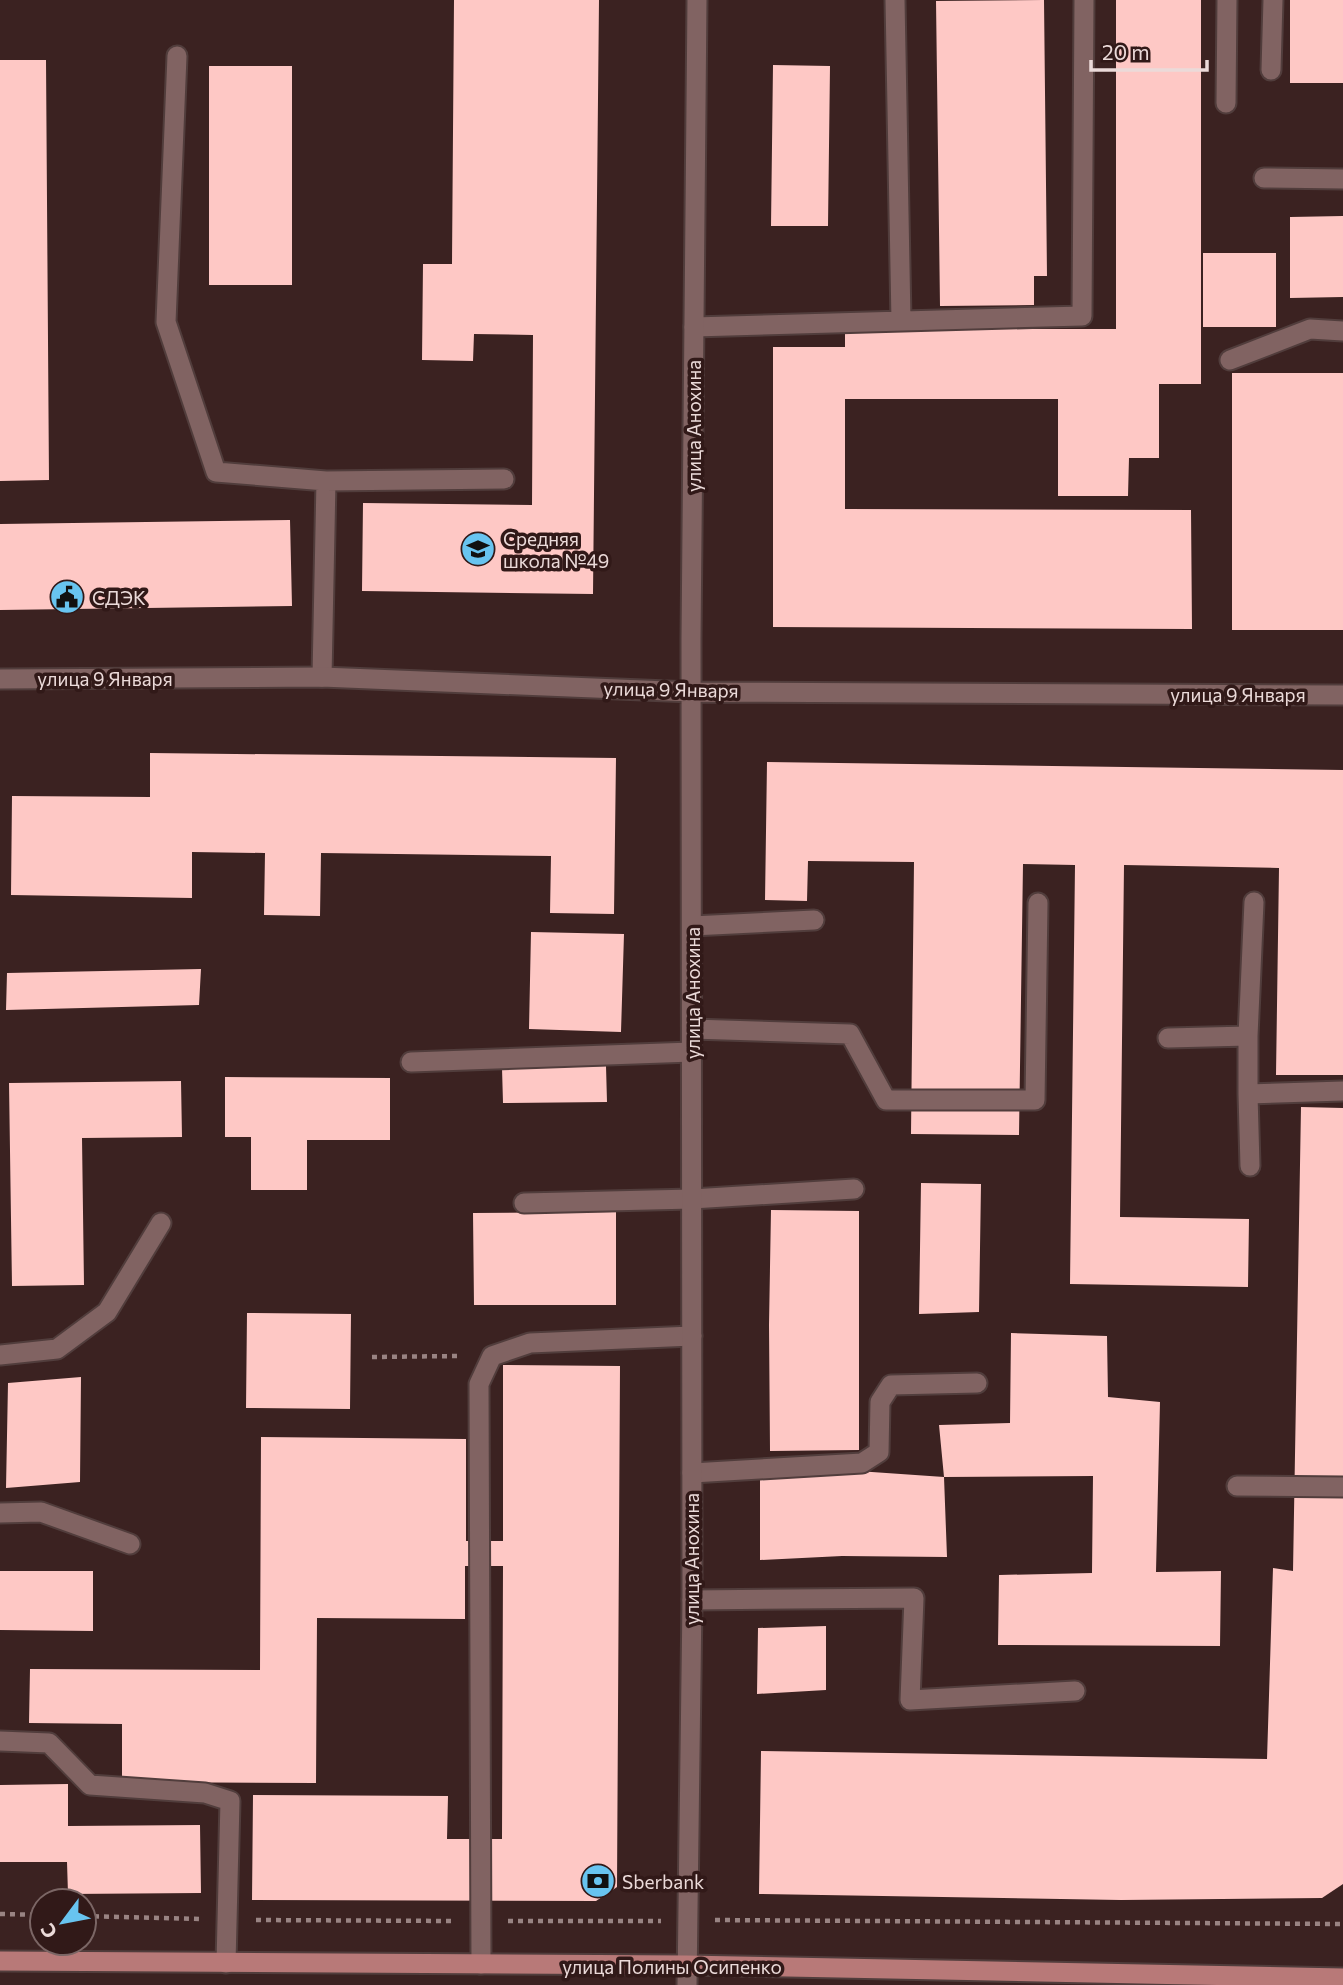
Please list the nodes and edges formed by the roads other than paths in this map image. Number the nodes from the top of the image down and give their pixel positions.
1 (697, 0) edge
2 (895, 0) edge
3 (1084, 0) edge
4 (1227, 0) edge
5 (1273, 0) edge
6 (177, 56) dead end
7 (1271, 70) dead end
8 (1226, 103) dead end
9 (1264, 178) dead end
10 (1343, 179) edge
11 (901, 321) junction
12 (694, 327) junction
13 (1343, 331) edge
14 (1230, 360) dead end
15 (504, 479) dead end
16 (326, 481) junction
17 (322, 677) junction
18 (0, 679) edge
19 (692, 692) junction
20 (1343, 695) edge
21 (1254, 902) dead end
22 (1038, 904) dead end
23 (814, 920) dead end
24 (692, 926) junction
25 (692, 1029) junction
26 (1248, 1036) junction
27 (1168, 1038) dead end
28 (692, 1052) junction
29 (411, 1062) dead end
30 (1343, 1091) edge
31 (1248, 1094) junction
32 (1250, 1166) dead end
33 (854, 1189) dead end
34 (692, 1199) junction
35 (524, 1203) dead end
36 (161, 1223) dead end
37 (692, 1336) junction
38 (0, 1355) edge
39 (977, 1383) dead end
40 (692, 1473) junction
41 (1237, 1486) dead end
42 (1343, 1487) edge
43 (0, 1513) edge
44 (130, 1544) dead end
45 (691, 1600) junction
46 (1074, 1691) dead end
47 (0, 1741) edge
48 (0, 1961) edge
49 (226, 1962) junction
50 (481, 1964) junction
51 (686, 1965) junction
52 (1027, 1978) edge
53 (1343, 1978) edge
54 (1095, 1979) edge
55 (687, 1985) edge

1 - 12 street, улица Анохина
2 - 11 street
3 - 11 street
4 - 8 street
5 - 7 street
6 - 16 street
9 - 10 street
11 - 12 street
12 - 19 street, улица Анохина
13 - 14 street
15 - 16 street
16 - 17 street
17 - 18 street, улица 9 Января
17 - 19 street, улица 9 Января
19 - 20 street, улица 9 Января
19 - 24 street, улица Анохина
21 - 26 street
22 - 25 street
23 - 24 street
24 - 25 street, улица Анохина
25 - 28 street, улица Анохина
26 - 27 street
26 - 31 street
28 - 29 street
28 - 34 street, улица Анохина
30 - 31 street
31 - 32 street
33 - 34 street
34 - 35 street
34 - 37 street, улица Анохина
36 - 38 street
37 - 40 street, улица Анохина
37 - 50 street
39 - 40 street
40 - 45 street, улица Анохина
41 - 42 street
43 - 44 street
45 - 46 street
45 - 51 street, улица Анохина
47 - 49 street
48 - 49 main road, улица Полины Осипенко
49 - 50 main road, улица Полины Осипенко
50 - 51 main road, улица Полины Осипенко
51 - 52 main road, улица Полины Осипенко
51 - 55 street, улица Анохина
52 - 54 main road, улица Полины Осипенко
53 - 54 main road, улица Полины Осипенко

